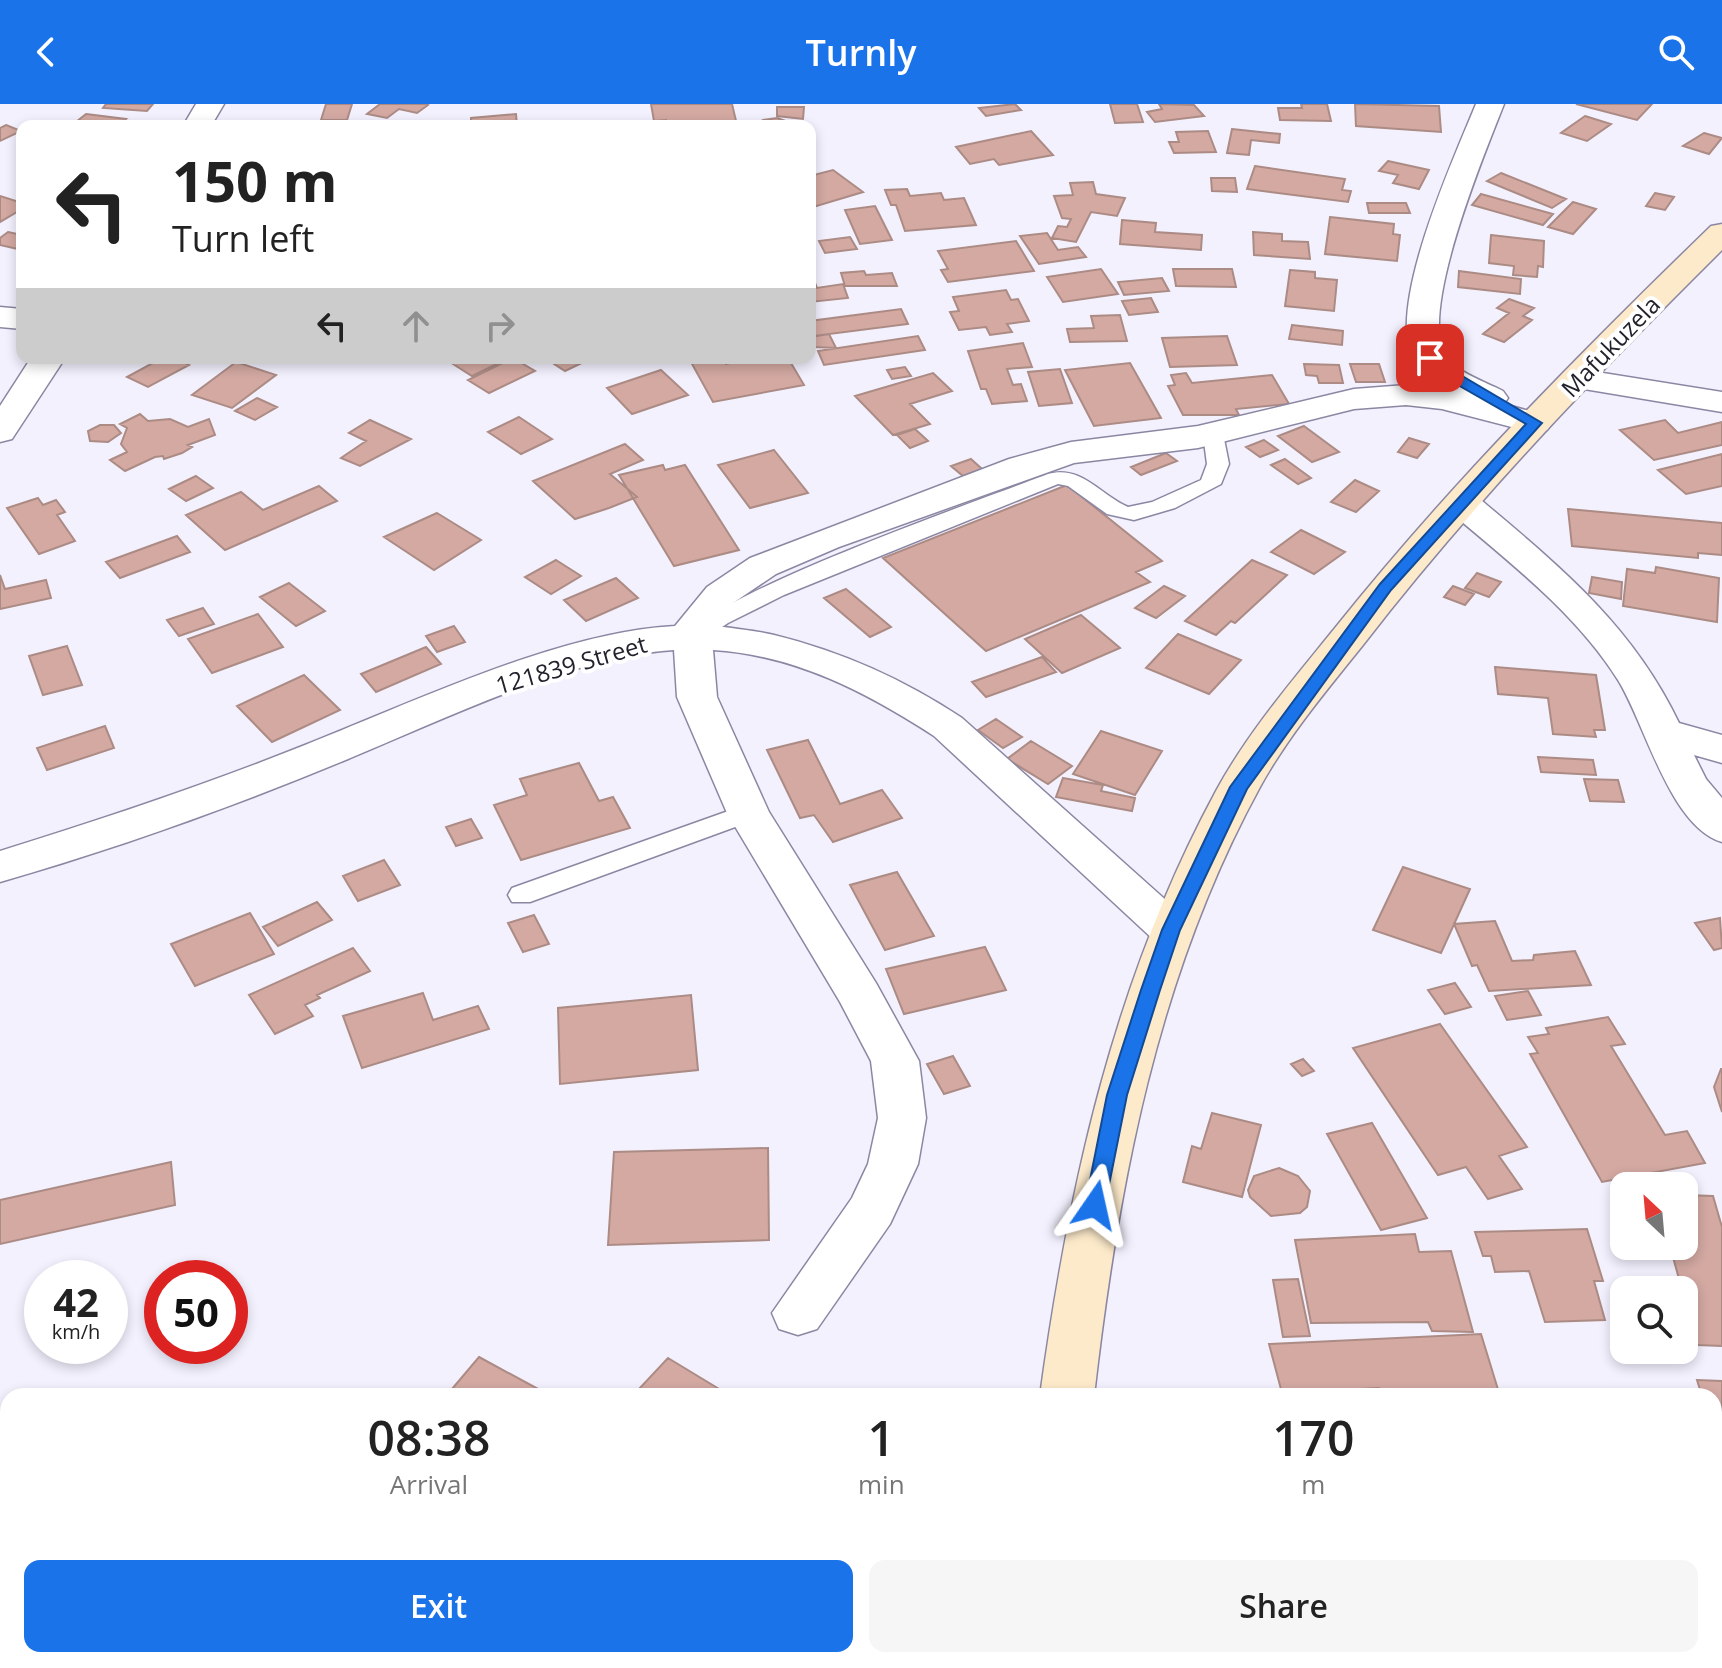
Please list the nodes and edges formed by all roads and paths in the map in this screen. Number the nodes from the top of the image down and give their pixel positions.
1 (1490, 104) edge
2 (1722, 233) edge
3 (44, 364) edge
4 (1578, 379) junction
5 (1722, 402) edge
6 (1535, 423) junction
7 (0, 432) edge
8 (1213, 434) junction
9 (1462, 503) junction
10 (695, 638) junction
11 (1664, 732) junction
12 (1722, 749) edge
13 (748, 813) junction
14 (1722, 827) edge
15 (104, 832) junction
16 (0, 842) edge
17 (0, 867) edge
18 (521, 895) dead end
19 (1171, 930) junction
20 (798, 1313) dead end
21 (1068, 1388) edge

1 - 6 street
2 - 4 main road, Mafukuzela
3 - 7 street
4 - 5 street
4 - 6 main road, Mafukuzela
6 - 8 street
6 - 9 main road, Mafukuzela
8 - 10 street
8 - 10 lane
9 - 11 street
9 - 19 main road, Mafukuzela
10 - 13 street
10 - 15 street, 121839 Street
10 - 19 street, 121839 Street
11 - 12 street
11 - 14 street
13 - 18 lane
13 - 20 street
15 - 16 street
15 - 17 street, 121839 Street
19 - 21 main road, Mafukuzela

